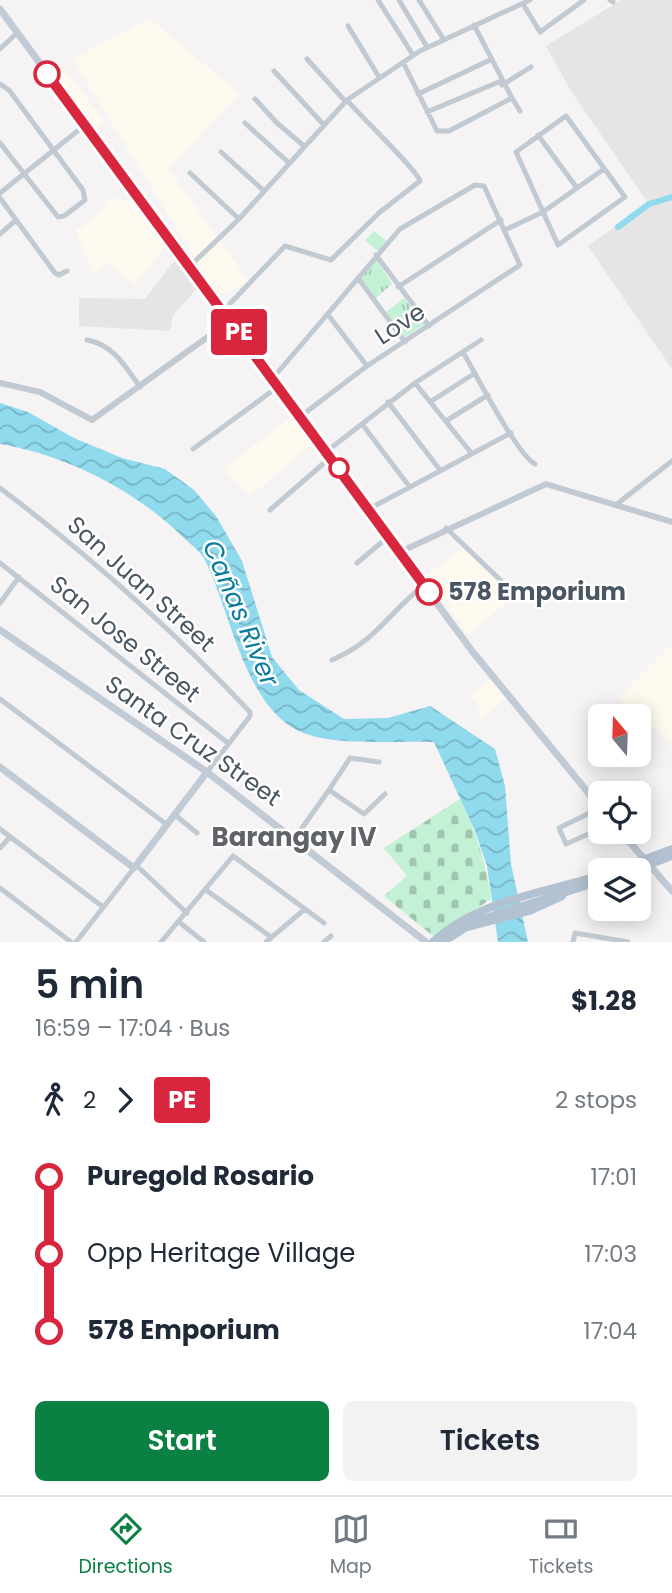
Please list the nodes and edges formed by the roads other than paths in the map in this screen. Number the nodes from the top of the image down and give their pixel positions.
1 (378, 0) edge
2 (399, 0) edge
3 (419, 0) edge
4 (530, 0) edge
5 (584, 0) edge
6 (523, 4) junction
7 (0, 9) edge
8 (474, 25) junction
9 (348, 26) dead end
10 (18, 33) junction
11 (444, 40) junction
12 (427, 47) junction
13 (0, 49) edge
14 (413, 55) junction
15 (307, 60) dead end
16 (490, 60) junction
17 (403, 62) junction
18 (531, 67) dead end
19 (274, 71) dead end
20 (379, 77) junction
21 (502, 83) junction
22 (0, 84) edge
23 (418, 93) junction
24 (255, 99) dead end
25 (512, 99) junction
26 (346, 101) junction
27 (520, 111) dead end
28 (427, 112) junction
29 (245, 123) dead end
30 (85, 125) junction
31 (324, 125) junction
32 (538, 135) junction
33 (0, 143) edge
34 (304, 146) junction
35 (54, 151) junction
36 (220, 152) dead end
37 (289, 163) junction
38 (604, 169) junction
39 (190, 173) dead end
40 (24, 174) junction
41 (577, 188) junction
42 (264, 191) junction
43 (0, 195) edge
44 (543, 212) junction
45 (239, 219) junction
46 (16, 220) junction
47 (501, 220) junction
48 (505, 230) junction
49 (0, 234) edge
50 (376, 255) junction
51 (190, 266) junction
52 (67, 271) dead end
53 (358, 278) junction
54 (398, 287) junction
55 (223, 311) junction
56 (329, 316) junction
57 (230, 321) junction
58 (429, 326) junction
59 (87, 340) dead end
60 (481, 340) dead end
61 (405, 342) junction
62 (463, 352) junction
63 (367, 366) junction
64 (475, 373) junction
65 (273, 378) junction
66 (0, 383) edge
67 (415, 383) junction
68 (279, 386) junction
69 (140, 387) junction
70 (488, 396) junction
71 (388, 402) junction
72 (430, 402) junction
73 (301, 416) junction
74 (446, 421) junction
75 (362, 424) junction
76 (511, 433) junction
77 (193, 449) dead end
78 (329, 454) junction
79 (471, 454) junction
80 (672, 461) edge
81 (535, 464) dead end
82 (440, 470) junction
83 (408, 486) junction
84 (0, 488) edge
85 (617, 504) junction
86 (369, 509) junction
87 (270, 510) dead end
88 (672, 522) edge
89 (446, 528) junction
90 (389, 536) junction
91 (400, 552) junction
92 (357, 563) dead end
93 (0, 564) edge
94 (19, 577) junction
95 (424, 584) junction
96 (516, 595) dead end
97 (0, 603) edge
98 (0, 630) edge
99 (332, 660) dead end
100 (0, 699) edge
101 (228, 743) junction
102 (379, 762) dead end
103 (0, 767) edge
104 (207, 772) junction
105 (329, 790) junction
106 (588, 792) edge
107 (385, 794) dead end
108 (588, 813) edge
109 (174, 814) junction
110 (166, 824) junction
111 (0, 829) edge
112 (197, 833) dead end
113 (588, 834) edge
114 (10, 837) junction
115 (295, 838) junction
116 (631, 844) edge
117 (0, 848) edge
118 (672, 849) edge
119 (672, 856) edge
120 (643, 858) edge
121 (651, 860) edge
122 (651, 861) edge
123 (135, 866) junction
124 (651, 868) edge
125 (588, 880) edge
126 (588, 884) edge
127 (0, 888) edge
128 (206, 890) junction
129 (566, 890) junction
130 (672, 891) edge
131 (103, 907) junction
132 (305, 909) junction
133 (187, 913) junction
134 (481, 919) junction
135 (179, 922) junction
136 (324, 923) dead end
137 (463, 924) junction
138 (331, 936) dead end
139 (268, 940) edge
140 (73, 942) edge
141 (161, 942) edge
142 (204, 942) edge
143 (324, 942) edge
144 (426, 942) edge
145 (433, 942) edge
146 (443, 942) edge
147 (573, 942) edge
148 (628, 942) edge

1 - 14 street
2 - 12 street
3 - 11 street
4 - 6 street
5 - 6 street
6 - 8 street
7 - 10 main road
8 - 11 street
8 - 16 street
9 - 20 street
10 - 13 street
10 - 30 main road
11 - 12 street
12 - 14 street
14 - 17 street
15 - 26 street
16 - 21 street
16 - 23 street
17 - 20 street
17 - 23 street
18 - 21 street
19 - 31 street
20 - 26 street
21 - 25 street
21 - 28 street
22 - 35 street
23 - 28 street
24 - 34 street
25 - 27 street
25 - 28 street
26 - 31 street
26 - 55 street
29 - 37 street
30 - 35 street
30 - 51 main road
31 - 34 street
32 - 38 street
32 - 41 street
32 - 44 street
33 - 40 street
34 - 37 street
35 - 40 street
35 - 40 street
36 - 42 street
37 - 42 street
38 - 41 street
38 - 44 street
39 - 45 street
40 - 43 street
41 - 44 street
42 - 45 street
43 - 46 street
44 - 48 street
45 - 51 street
46 - 49 street
46 - 52 street
47 - 48 street
47 - 50 street
47 - 54 street
48 - 58 street, Love
50 - 53 street
50 - 54 street
51 - 55 main road
53 - 56 street
53 - 61 street
54 - 58 street
55 - 57 main road
56 - 63 street
56 - 65 street
57 - 65 main road
57 - 69 street
58 - 61 street, Love
59 - 69 street
60 - 62 street
61 - 63 street, Love
62 - 64 street
62 - 67 street
63 - 73 street, Love
64 - 70 street
64 - 72 street
65 - 68 main road
66 - 69 street
67 - 71 street
67 - 72 street
68 - 73 main road
68 - 77 street
70 - 74 street
70 - 76 street
71 - 75 street
71 - 82 street
72 - 74 street
73 - 78 main road
74 - 79 street
75 - 78 street
75 - 83 street
76 - 79 street
76 - 81 street
78 - 86 main road
78 - 87 street
79 - 82 street
80 - 85 street
82 - 83 street
83 - 86 street
84 - 101 street, San Juan Street
85 - 88 street
85 - 89 street
86 - 90 main road
89 - 91 street
89 - 96 street
90 - 91 main road
90 - 92 street
91 - 95 main road
93 - 94 street, San Jose Street
94 - 97 street
94 - 101 street, San Jose Street
95 - 99 street
95 - 106 main road
98 - 104 main road, Santa Cruz Street
100 - 110 street
101 - 104 street
102 - 105 street
103 - 123 main road
104 - 109 main road
104 - 115 main road, Santa Cruz Street
105 - 107 street
105 - 115 street
108 - 113 street
109 - 110 main road
109 - 112 street
110 - 123 main road
111 - 114 street
114 - 117 street
114 - 131 street
115 - 144 main road, Santa Cruz Street
116 - 120 main road
118 - 121 main road
119 - 122 main road
123 - 131 street
123 - 133 street
124 - 130 main road
125 - 129 main road
126 - 129 main road
127 - 140 street
128 - 132 street
128 - 133 street
128 - 139 street
129 - 134 main road
129 - 134 main road
131 - 140 street
132 - 136 street
132 - 139 street
133 - 135 street
134 - 137 main road
135 - 141 street
135 - 142 street
137 - 145 main road
137 - 146 main road
138 - 143 street
147 - 148 street

